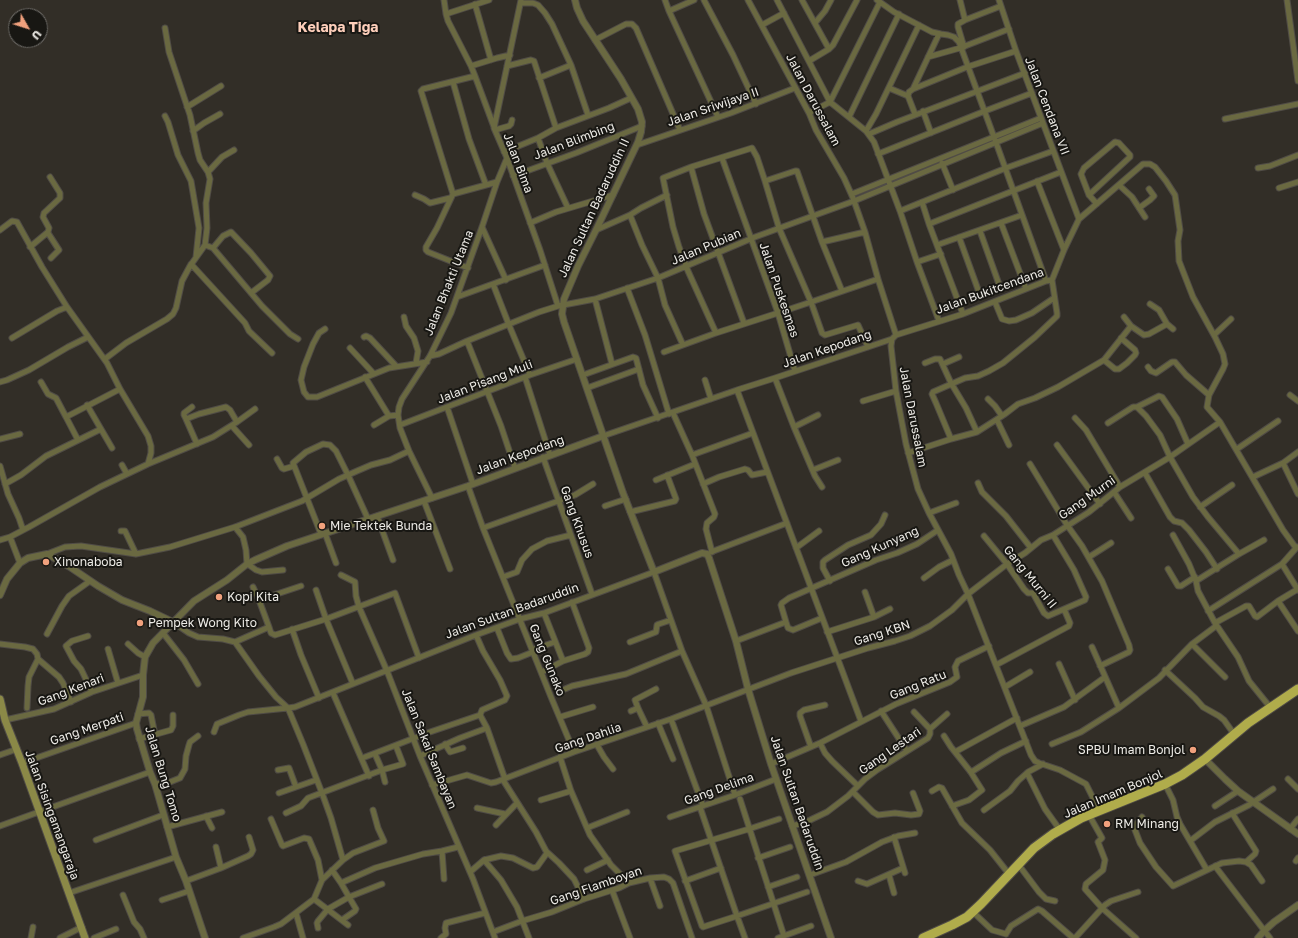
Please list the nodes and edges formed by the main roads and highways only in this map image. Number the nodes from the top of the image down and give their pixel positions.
1 (1298, 689) edge
2 (0, 699) edge
3 (85, 938) edge
4 (923, 938) edge

1 - 4 highway, Jalan Imam Bonjol
2 - 3 main road, Jalan Sisingamangaraja

